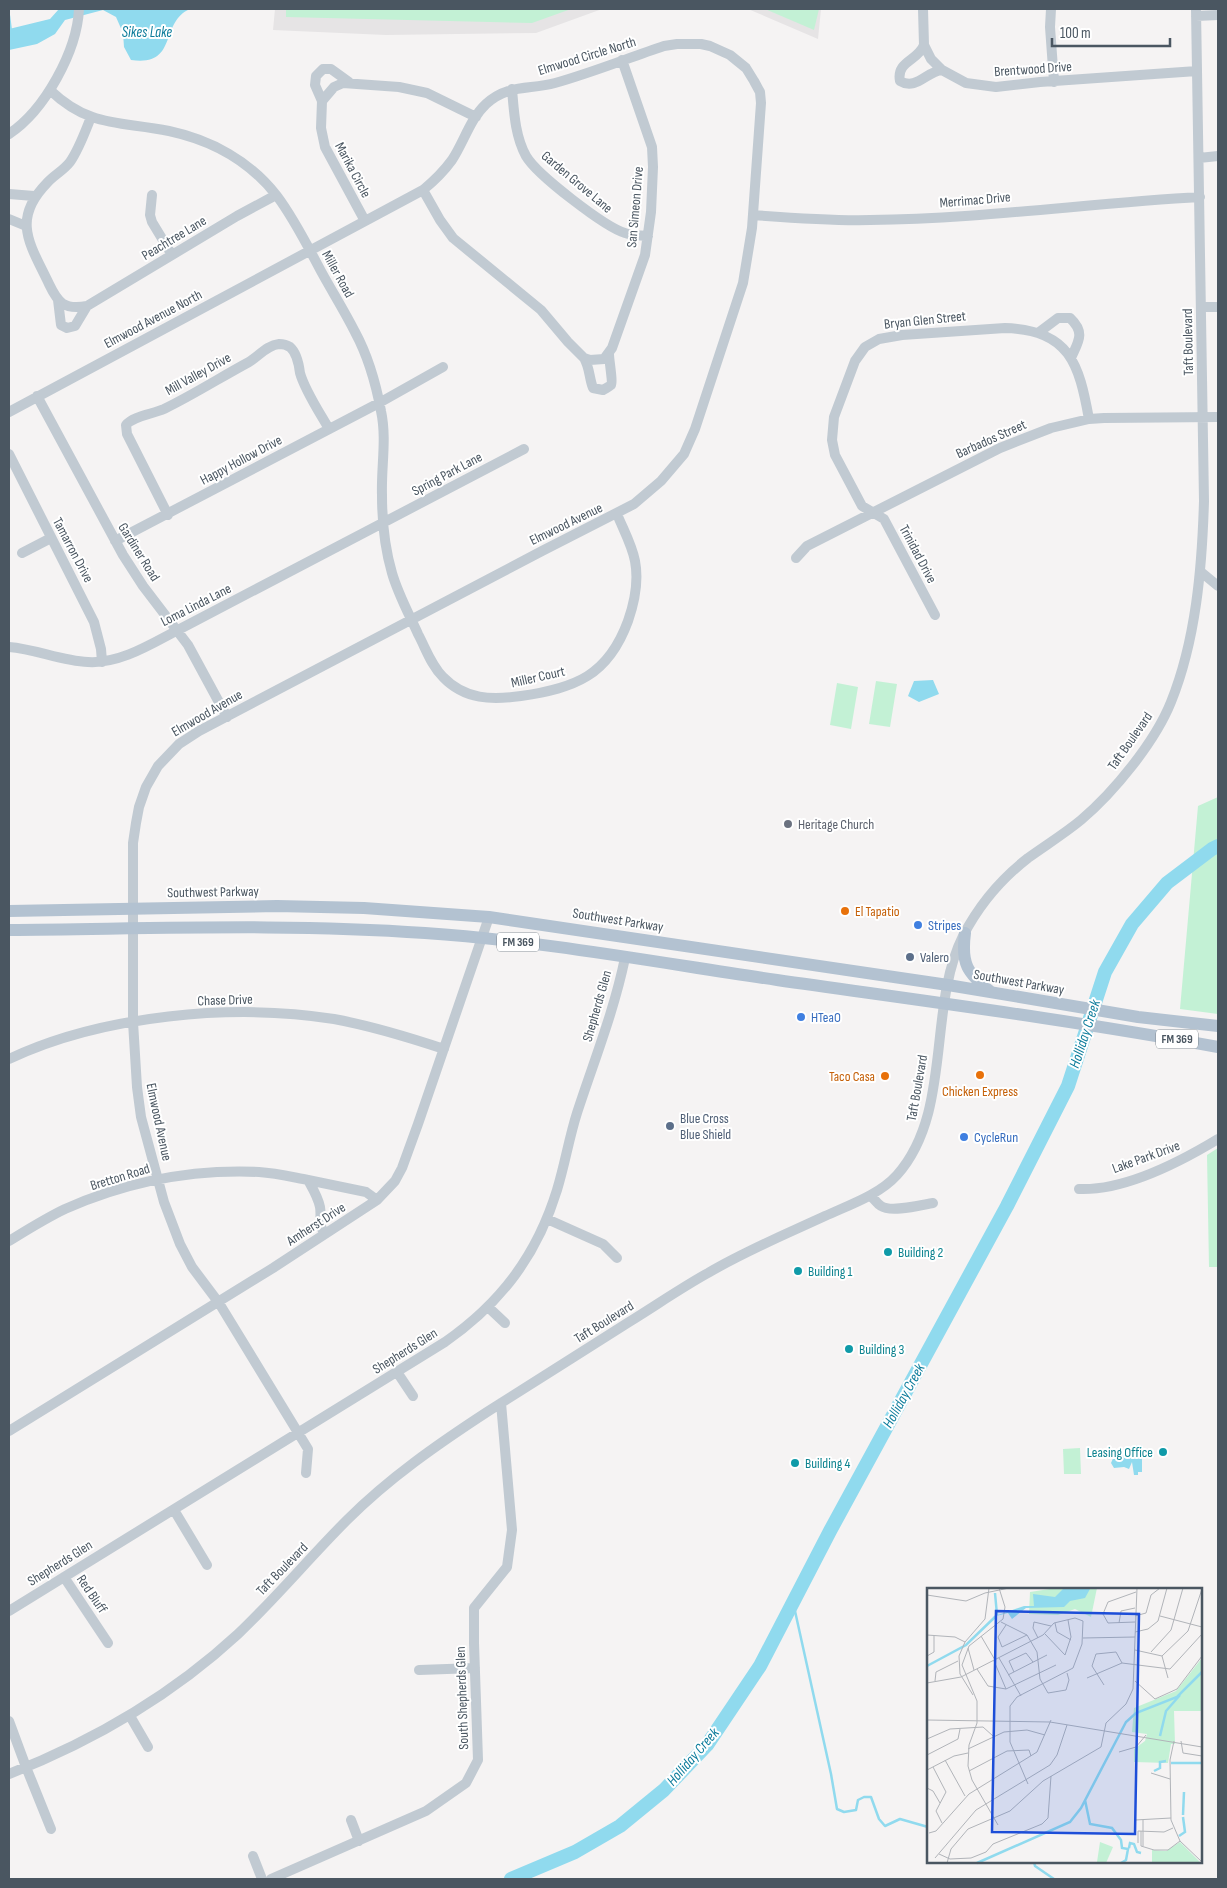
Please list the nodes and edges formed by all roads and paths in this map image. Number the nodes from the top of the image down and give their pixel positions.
1 (79, 9) edge
2 (923, 9) edge
3 (1051, 9) edge
4 (1196, 12) edge
5 (1218, 15) edge
6 (924, 45) junction
7 (622, 60) junction
8 (942, 70) junction
9 (1197, 71) junction
10 (349, 82) junction
11 (1054, 82) junction
12 (512, 89) junction
13 (50, 90) junction
14 (322, 101) junction
15 (91, 117) junction
16 (476, 117) junction
17 (9, 134) edge
18 (1218, 156) edge
19 (1199, 158) junction
20 (423, 190) junction
21 (9, 194) edge
22 (152, 195) dead end
23 (276, 195) junction
24 (34, 196) junction
25 (1200, 197) junction
26 (753, 215) junction
27 (9, 219) edge
28 (364, 221) junction
29 (26, 226) junction
30 (648, 236) junction
31 (309, 249) junction
32 (172, 255) junction
33 (58, 300) junction
34 (87, 306) junction
35 (1202, 307) junction
36 (1218, 307) edge
37 (1038, 333) junction
38 (609, 354) junction
39 (584, 358) junction
40 (1071, 358) junction
41 (443, 366) dead end
42 (37, 396) junction
43 (379, 403) junction
44 (9, 412) edge
45 (1203, 417) junction
46 (1218, 417) edge
47 (1089, 419) junction
48 (329, 429) junction
49 (524, 449) dead end
50 (9, 454) edge
51 (871, 513) junction
52 (616, 514) junction
53 (168, 515) junction
54 (384, 522) junction
55 (51, 538) junction
56 (115, 541) junction
57 (22, 553) dead end
58 (796, 558) dead end
59 (1201, 572) junction
60 (1218, 586) edge
61 (935, 615) dead end
62 (411, 619) junction
63 (178, 630) junction
64 (9, 646) edge
65 (102, 662) junction
66 (227, 717) junction
67 (134, 908) junction
68 (387, 909) junction
69 (9, 911) edge
70 (490, 917) junction
71 (133, 929) junction
72 (9, 930) edge
73 (386, 930) junction
74 (965, 933) junction
75 (482, 937) junction
76 (625, 958) junction
77 (800, 963) junction
78 (800, 983) junction
79 (948, 985) junction
80 (993, 993) junction
81 (946, 1004) junction
82 (133, 1022) junction
83 (1218, 1026) edge
84 (1218, 1047) edge
85 (444, 1049) junction
86 (9, 1059) edge
87 (1218, 1139) edge
88 (159, 1180) junction
89 (308, 1180) junction
90 (1079, 1189) dead end
91 (869, 1196) junction
92 (377, 1200) junction
93 (933, 1203) dead end
94 (547, 1219) junction
95 (325, 1234) junction
96 (9, 1241) edge
97 (617, 1258) dead end
98 (219, 1303) junction
99 (488, 1308) junction
100 (505, 1323) dead end
101 (397, 1372) junction
102 (413, 1396) dead end
103 (501, 1403) junction
104 (9, 1431) edge
105 (298, 1433) junction
106 (306, 1473) dead end
107 (174, 1510) junction
108 (207, 1565) dead end
109 (64, 1577) junction
110 (9, 1611) edge
111 (108, 1643) dead end
112 (475, 1668) junction
113 (419, 1670) dead end
114 (130, 1716) junction
115 (9, 1720) edge
116 (148, 1747) dead end
117 (26, 1767) junction
118 (9, 1774) edge
119 (351, 1820) dead end
120 (51, 1828) dead end
121 (360, 1840) junction
122 (253, 1856) dead end
123 (262, 1879) edge
124 (271, 1879) edge

1 - 13 street
2 - 6 street
3 - 11 street
4 - 5 street
4 - 9 street, Taft Boulevard
6 - 8 street, Brentwood Drive
6 - 8 street
7 - 12 street, Elmwood Circle North
7 - 26 street, Elmwood Circle North
7 - 30 street, San Simeon Drive
8 - 11 street, Brentwood Drive
9 - 11 street, Brentwood Drive
9 - 19 street, Taft Boulevard
10 - 14 street
10 - 14 street, Marika Circle
10 - 16 street, Marika Circle
12 - 16 street, Elmwood Circle North
12 - 30 street, Garden Grove Lane
13 - 15 street, Miller Road
13 - 17 street
14 - 28 street, Marika Circle
15 - 23 street, Miller Road
15 - 24 street, Peachtree Lane
16 - 20 street, Elmwood Circle North
18 - 19 street
19 - 25 street, Taft Boulevard
20 - 28 street, Elmwood Circle North
20 - 39 street, San Simeon Drive
21 - 24 street
22 - 32 street
23 - 31 street, Miller Road
23 - 32 street, Peachtree Lane
24 - 29 street, Peachtree Lane
25 - 26 street, Merrimac Drive
25 - 35 street, Taft Boulevard
26 - 52 street, Elmwood Avenue
27 - 29 street
28 - 31 street, Elmwood Circle North
29 - 33 street, Peachtree Lane
30 - 38 street, San Simeon Drive
31 - 42 street, Elmwood Avenue North
31 - 43 street, Miller Road
32 - 34 street, Peachtree Lane
33 - 34 street
33 - 34 street, Peachtree Lane
35 - 36 street
35 - 45 street, Taft Boulevard
37 - 40 street, Bryan Glen Street
37 - 40 street
37 - 51 street, Bryan Glen Street
38 - 39 street
38 - 39 street, San Simeon Drive
40 - 47 street, Bryan Glen Street
41 - 43 street, Happy Hollow Drive
42 - 44 street, Elmwood Avenue North
42 - 56 street, Gardiner Road
43 - 48 street, Happy Hollow Drive
43 - 54 street, Miller Road
45 - 46 street, Barbados Street
45 - 47 street, Barbados Street
45 - 59 street, Taft Boulevard
47 - 51 street, Barbados Street
48 - 53 street, Happy Hollow Drive
48 - 53 street, Mill Valley Drive
49 - 54 street, Spring Park Lane
50 - 55 street, Tamarron Drive
51 - 58 street, Barbados Street
51 - 61 street, Trinidad Drive
52 - 62 street, Elmwood Avenue
52 - 62 street, Miller Court
53 - 56 street, Happy Hollow Drive
54 - 62 street, Miller Road
54 - 63 street, Loma Linda Lane
55 - 57 street
55 - 65 street, Tamarron Drive
56 - 63 street, Gardiner Road
59 - 60 street
59 - 74 street, Taft Boulevard
62 - 66 street, Elmwood Avenue
63 - 65 street, Loma Linda Lane
63 - 66 street, Gardiner Road
64 - 65 street, Loma Linda Lane
66 - 67 street, Elmwood Avenue
67 - 68 main road, Southwest Parkway / FM 369
67 - 69 main road, Southwest Parkway / FM 369
67 - 71 street, Elmwood Avenue
68 - 70 main road, Southwest Parkway / FM 369
68 - 73 main road
70 - 75 street, Amherst Drive
70 - 77 main road, Southwest Parkway / FM 369
71 - 72 main road, FM 369
71 - 73 main road, FM 369
71 - 82 street, Elmwood Avenue
73 - 75 main road, FM 369
74 - 79 street, Taft Boulevard
74 - 80 main road
75 - 76 main road, FM 369
75 - 85 street, Amherst Drive
76 - 78 main road, FM 369
76 - 94 street, Shepherds Glen
77 - 78 main road
77 - 79 main road, Southwest Parkway / FM 369
78 - 81 main road, FM 369
79 - 80 main road, Southwest Parkway / FM 369
79 - 81 street, Taft Boulevard
80 - 83 main road, Southwest Parkway / FM 369
81 - 84 main road, FM 369
81 - 91 street, Taft Boulevard
82 - 85 street, Chase Drive
82 - 86 street, Chase Drive
82 - 88 street, Elmwood Avenue
85 - 92 street, Amherst Drive
87 - 90 street, Lake Park Drive
88 - 89 street, Bretton Road
88 - 96 street, Bretton Road
88 - 98 street, Elmwood Avenue
89 - 92 street, Bretton Road
89 - 95 street
91 - 93 street
91 - 103 street, Taft Boulevard
92 - 95 street, Amherst Drive
94 - 97 street
94 - 99 street, Shepherds Glen
95 - 98 street, Amherst Drive
98 - 104 street, Amherst Drive
98 - 105 street, Elmwood Avenue
99 - 100 street
99 - 101 street, Shepherds Glen
101 - 102 street
101 - 105 street, Shepherds Glen
103 - 112 street, South Shepherds Glen
103 - 114 street, Taft Boulevard
105 - 106 street, Elmwood Avenue
105 - 107 street, Shepherds Glen
107 - 108 street
107 - 109 street, Shepherds Glen
109 - 110 street, Shepherds Glen
109 - 111 street, Red Bluff
112 - 113 street
112 - 121 street, South Shepherds Glen
114 - 116 street
114 - 117 street, Taft Boulevard
115 - 117 street
117 - 118 street, Taft Boulevard
117 - 120 street
119 - 121 street
121 - 124 street, South Shepherds Glen
122 - 123 street

